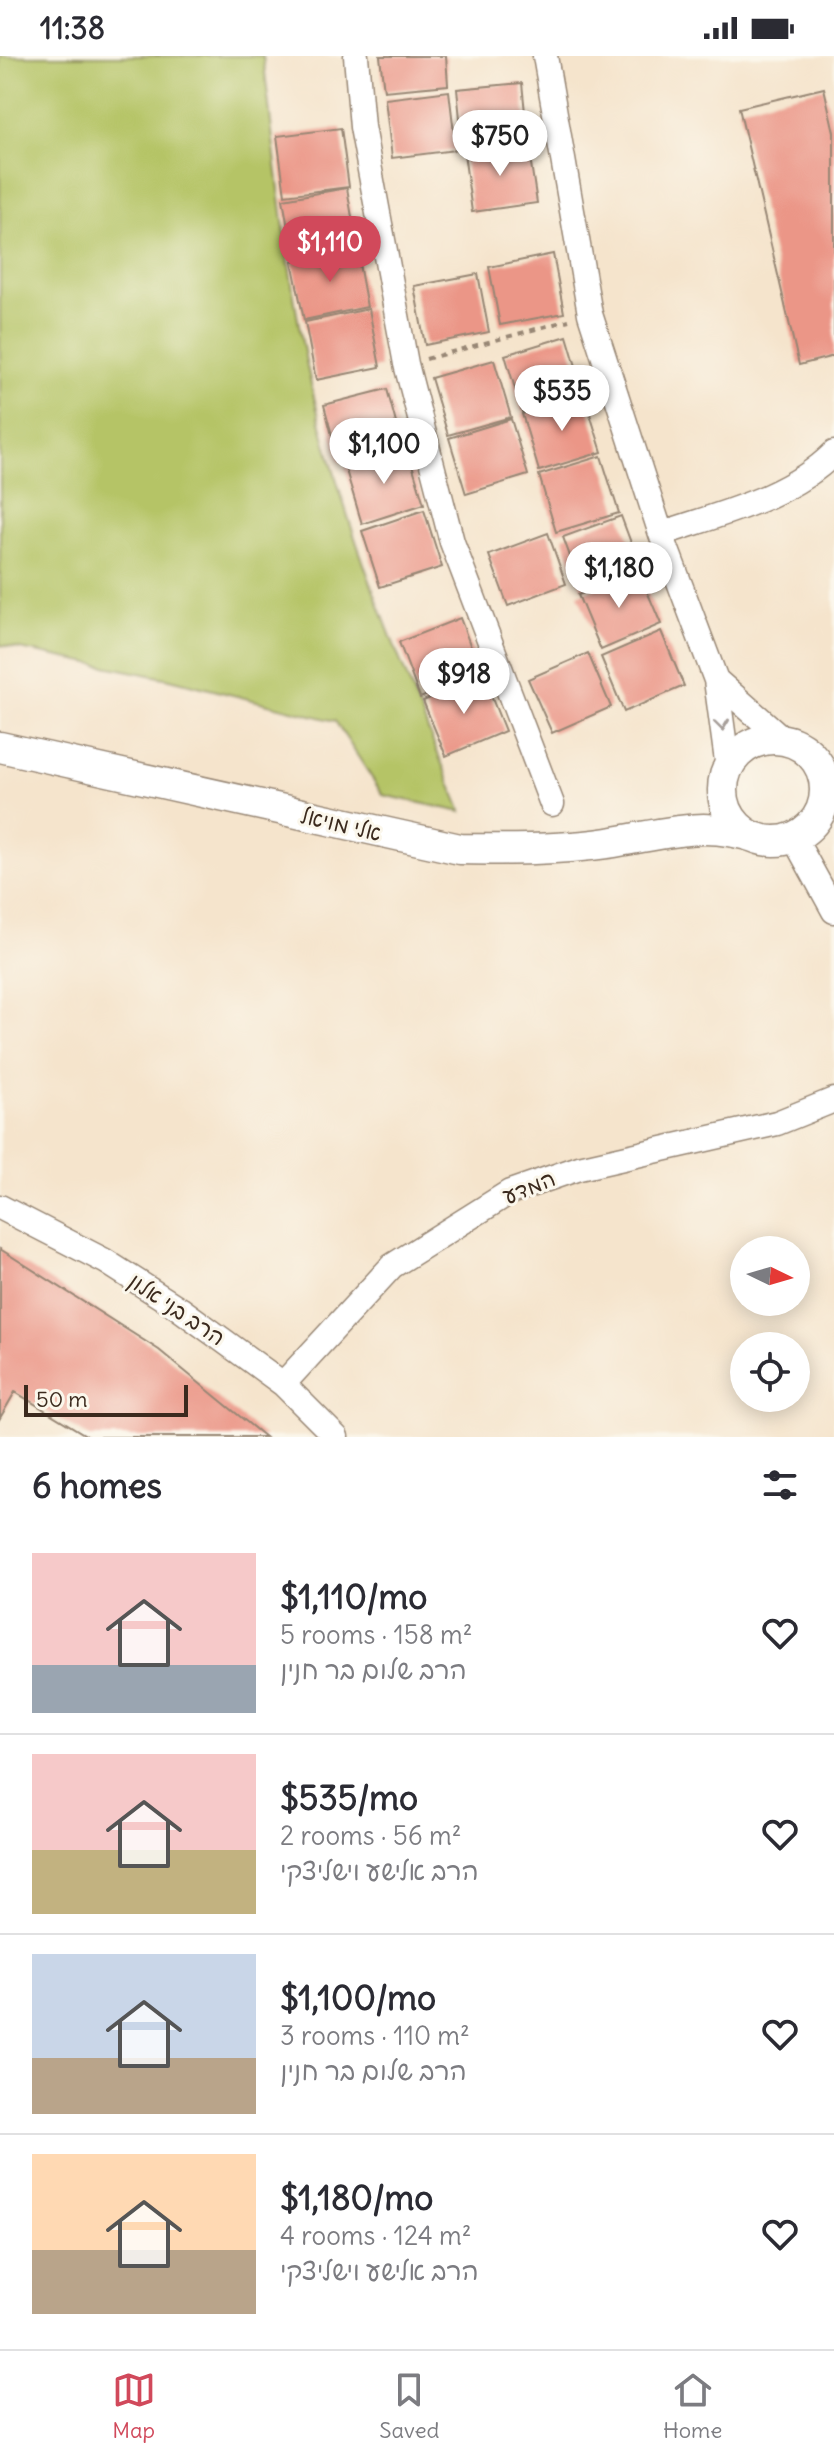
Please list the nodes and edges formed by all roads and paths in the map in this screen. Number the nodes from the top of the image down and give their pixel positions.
1 (356, 56) edge
2 (545, 56) edge
3 (590, 314) junction
4 (406, 364) junction
5 (834, 453) edge
6 (661, 534) junction
7 (716, 680) junction
8 (783, 739) junction
9 (0, 747) edge
10 (828, 767) edge
11 (726, 775) junction
12 (552, 804) dead end
13 (687, 827) junction
14 (794, 838) junction
15 (760, 839) junction
16 (834, 911) edge
17 (834, 1100) edge
18 (0, 1207) edge
19 (283, 1384) junction
20 (336, 1437) edge

1 - 4 street
2 - 3 street
3 - 4 path
3 - 6 street
4 - 12 street
5 - 6 street
6 - 7 street
7 - 8 street
7 -> 11 street
8 - 10 street
8 - 11 street
9 - 13 street, אלי מויאל
10 - 14 street
11 - 13 street
11 - 15 street
13 - 15 street, אלי מויאל
14 - 15 street
14 - 16 street
17 - 19 street, המדע
18 - 19 street, הרב בני אלון
19 - 20 street, הרב בני אלון

